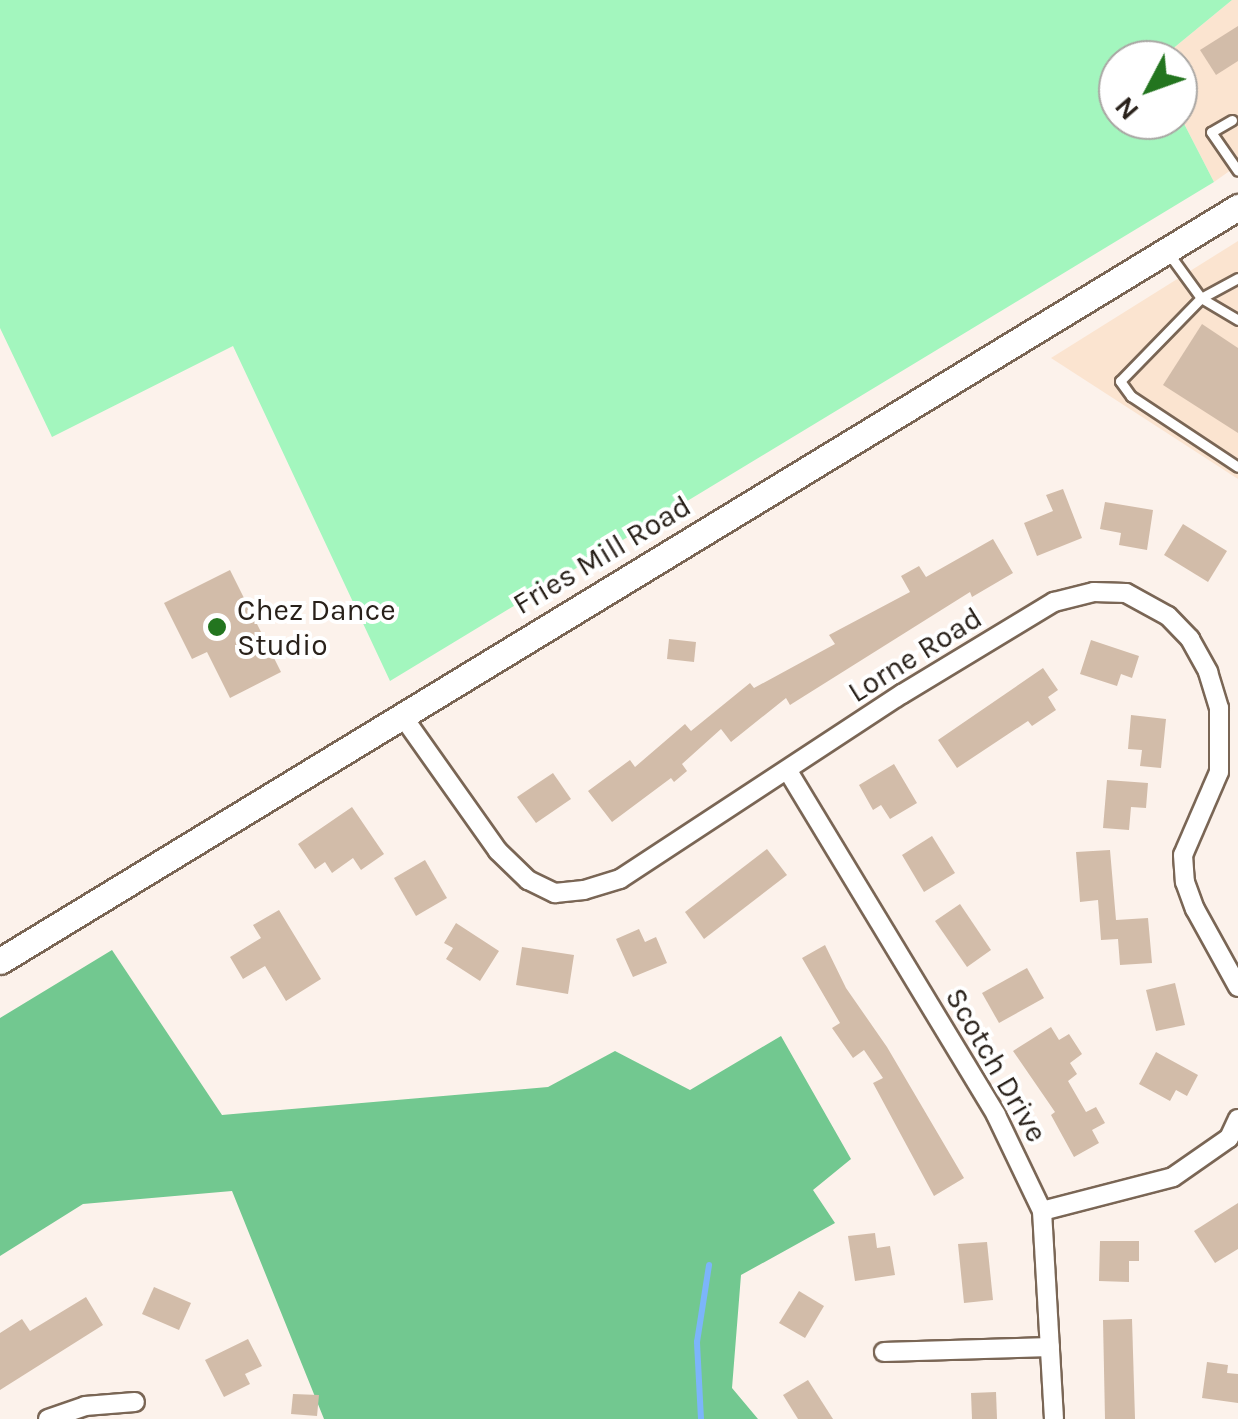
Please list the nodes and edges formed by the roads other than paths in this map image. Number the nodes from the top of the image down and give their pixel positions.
1 (1232, 120) dead end
2 (1238, 171) edge
3 (1238, 206) edge
4 (1169, 253) junction
5 (1238, 278) edge
6 (1201, 298) junction
7 (1238, 320) edge
8 (1238, 467) edge
9 (401, 714) junction
10 (788, 771) junction
11 (0, 960) edge
12 (1238, 988) edge
13 (1238, 1119) edge
14 (1042, 1210) junction
15 (1050, 1347) junction
16 (884, 1352) dead end
17 (135, 1402) dead end
18 (48, 1419) edge
19 (1054, 1419) edge

1 - 2 lane
3 - 4 main road, Fries Mill Road
4 - 6 lane
4 - 9 main road, Fries Mill Road
5 - 6 lane
6 - 7 lane
6 - 8 lane
9 - 10 street, Lorne Road
9 - 11 main road, Fries Mill Road
10 - 12 street, Lorne Road
10 - 14 street, Scotch Drive
13 - 14 street
14 - 15 street, Scotch Drive
15 - 16 street
15 - 19 street, Scotch Drive
17 - 18 street

